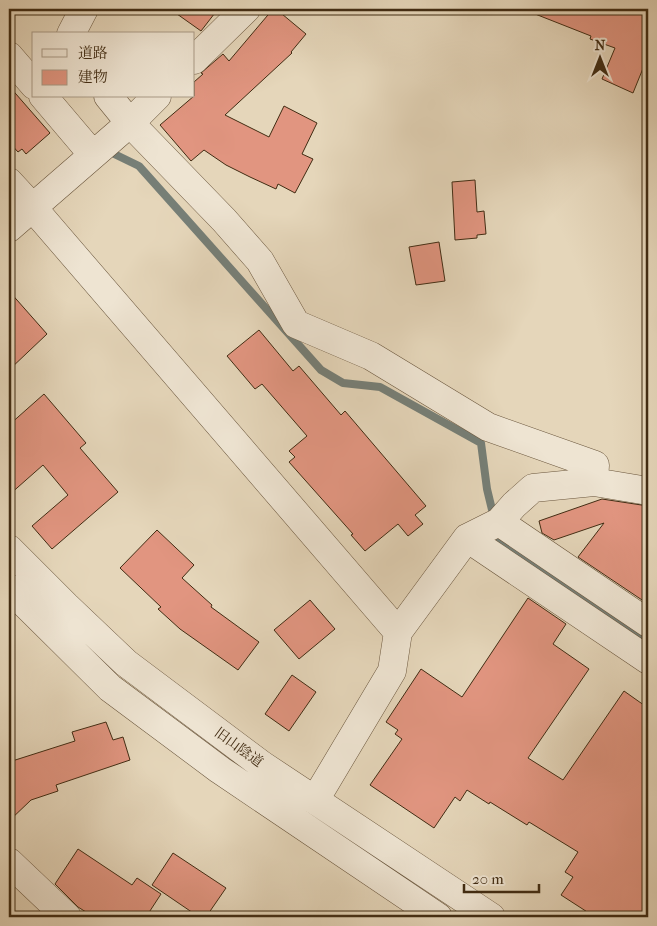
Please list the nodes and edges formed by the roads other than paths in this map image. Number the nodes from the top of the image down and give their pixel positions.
1 (84, 9) edge
2 (246, 9) edge
3 (71, 32) edge
4 (9, 56) edge
5 (195, 59) edge
6 (32, 83) edge
7 (45, 98) edge
8 (110, 98) edge
9 (155, 98) edge
10 (130, 123) junction
11 (93, 155) junction
12 (9, 182) edge
13 (33, 208) junction
14 (9, 228) edge
15 (594, 482) junction
16 (648, 491) edge
17 (499, 522) junction
18 (467, 538) junction
19 (9, 549) edge
20 (9, 588) edge
21 (648, 623) edge
22 (398, 632) junction
23 (648, 660) edge
24 (315, 800) junction
25 (9, 862) edge
26 (67, 917) edge
27 (438, 917) edge
28 (491, 917) edge

1 - 3 street
2 - 5 street
4 - 6 street
7 - 11 street
8 - 10 street
9 - 10 street
10 - 11 street
10 - 15 street
11 - 13 street
12 - 13 street
13 - 14 street
13 - 22 street
15 - 16 street
15 - 17 street
17 - 18 street
17 - 21 street
18 - 22 street
18 - 23 street
19 - 24 street, 旧山陰道
20 - 27 street
22 - 24 street
24 - 28 street, 旧山陰道
25 - 26 street

